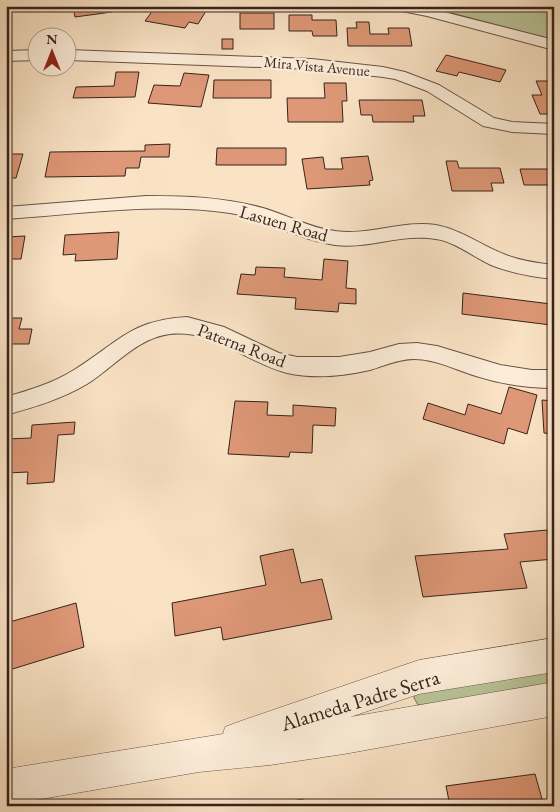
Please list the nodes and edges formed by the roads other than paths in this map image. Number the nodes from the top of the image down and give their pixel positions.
1 (396, 6) edge
2 (554, 44) edge
3 (28, 55) edge
4 (78, 55) edge
5 (6, 56) edge
6 (554, 129) edge
7 (6, 213) edge
8 (554, 272) edge
9 (554, 379) edge
10 (6, 406) edge
11 (554, 655) edge
12 (554, 699) edge
13 (199, 754) junction
14 (6, 787) edge

1 - 2 street
3 - 5 street
4 - 6 street, Mira Vista Avenue
7 - 8 street, Lasuen Road
9 - 10 street, Paterna Road
11 - 13 street, Alameda Padre Serra
12 - 13 street, Alameda Padre Serra
13 - 14 street, Alameda Padre Serra

